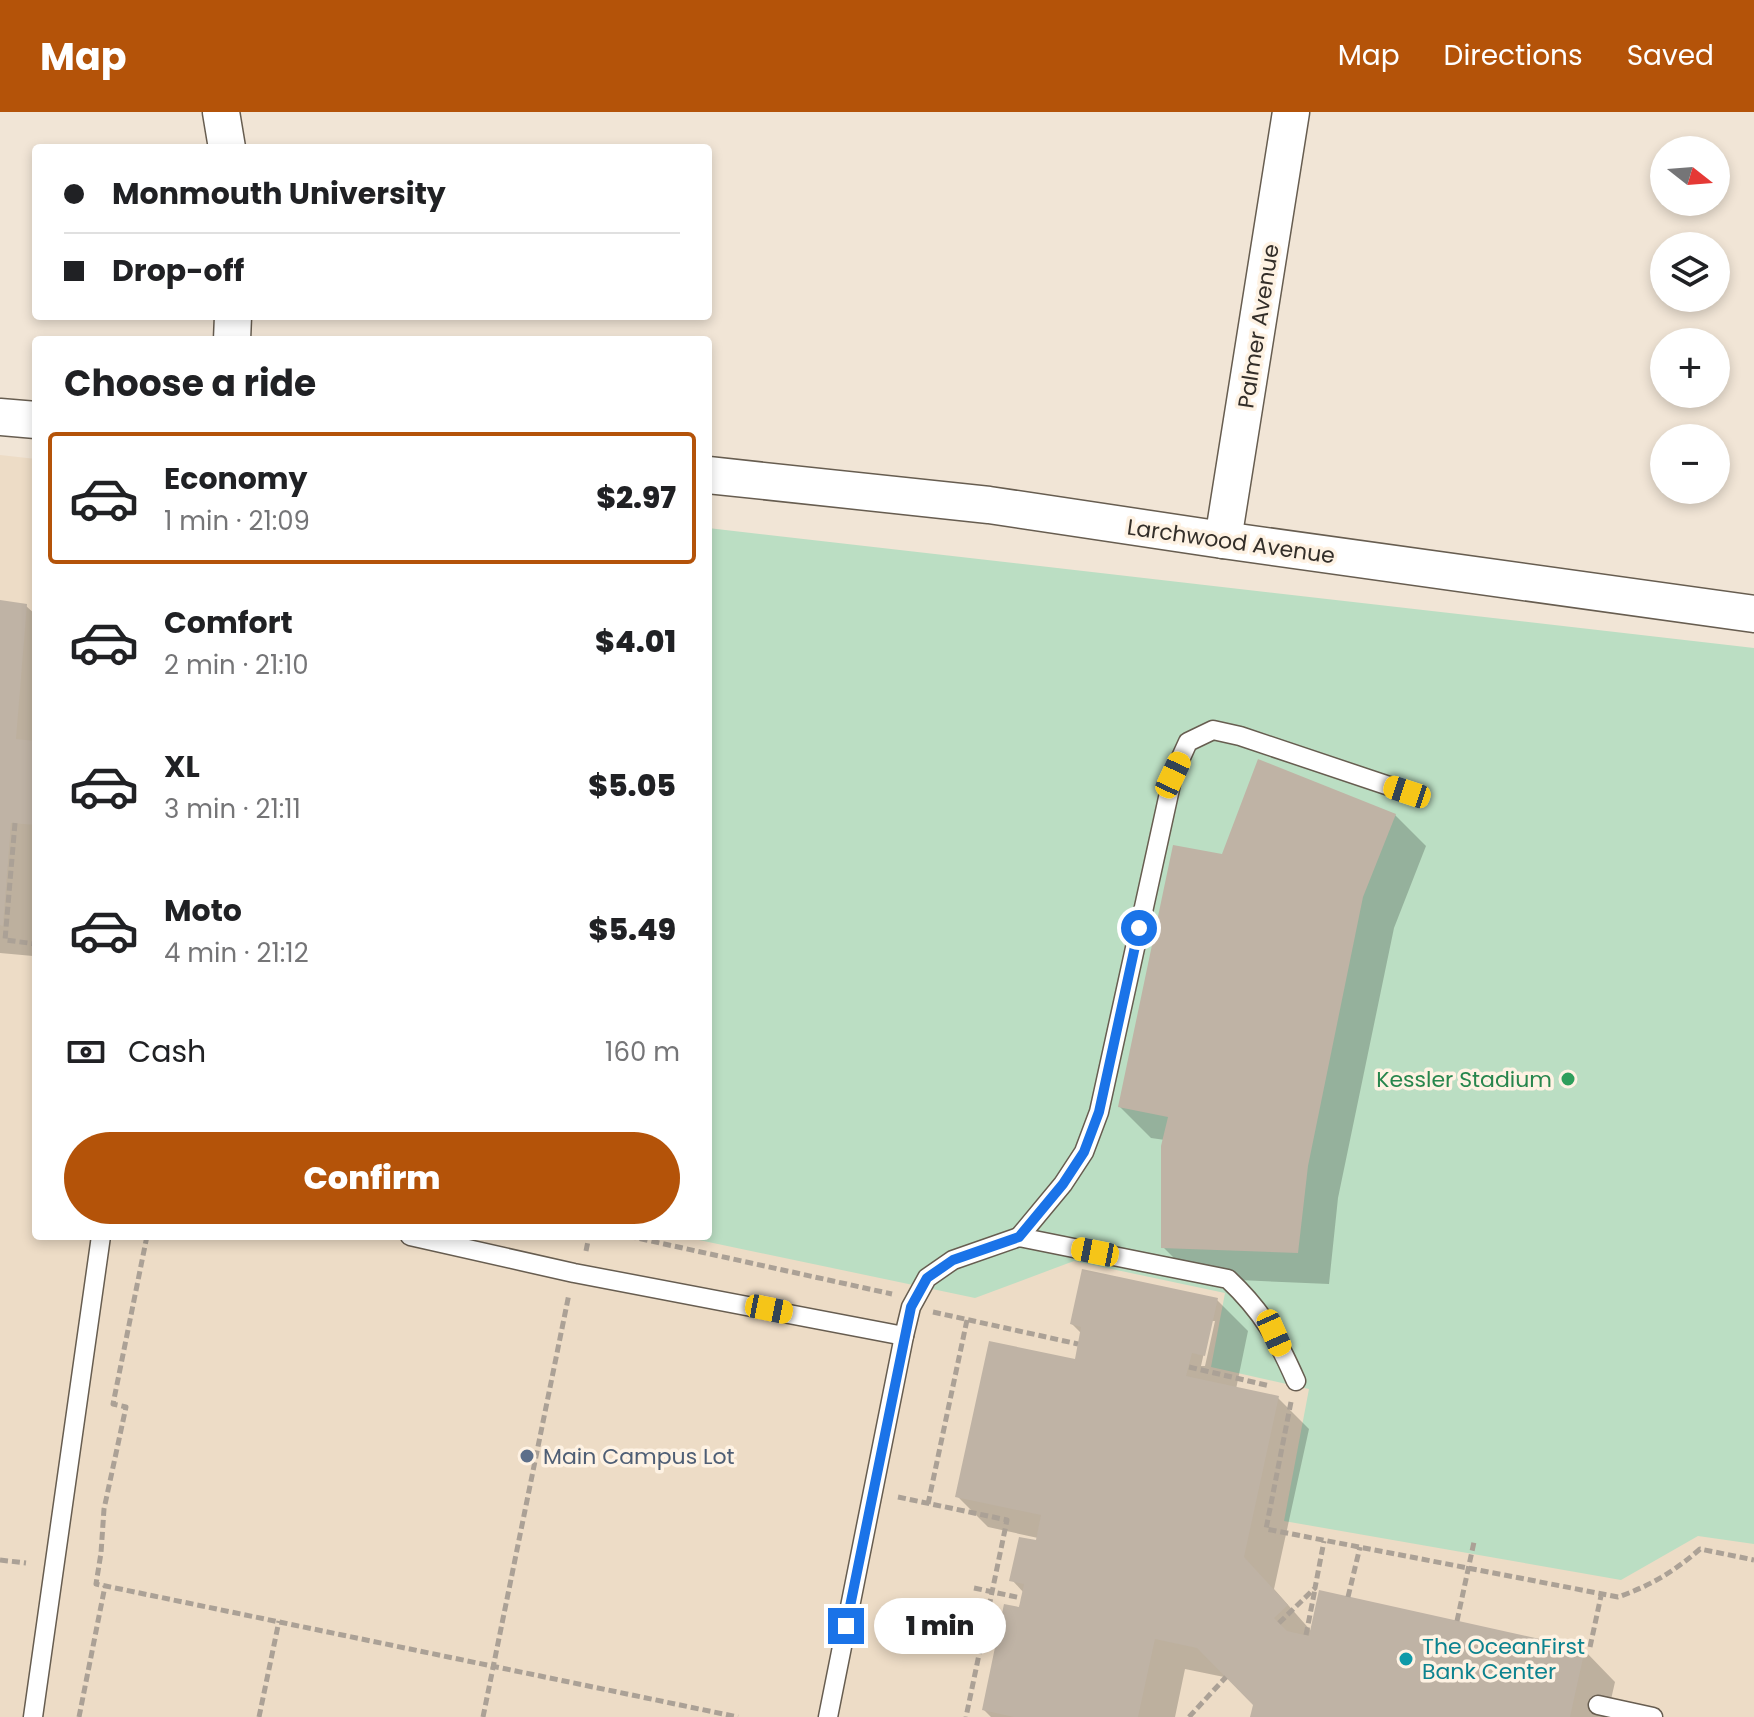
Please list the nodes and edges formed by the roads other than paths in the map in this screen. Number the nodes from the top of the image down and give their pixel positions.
1 (221, 112) edge
2 (1291, 112) edge
3 (226, 144) edge
4 (0, 417) edge
5 (32, 420) edge
6 (712, 475) edge
7 (1223, 540) junction
8 (1754, 614) edge
9 (1407, 792) dead end
10 (1019, 1237) junction
11 (100, 1240) edge
12 (428, 1240) edge
13 (904, 1336) junction
14 (1295, 1386) road end
15 (1598, 1705) dead end
16 (33, 1717) edge
17 (828, 1717) edge
18 (1653, 1717) edge

1 - 3 street
2 - 7 street, Palmer Avenue
4 - 5 street
6 - 7 street, Larchwood Avenue
7 - 8 street, Larchwood Avenue
9 - 10 lane
10 - 13 lane
10 - 14 lane
11 - 16 lane
12 - 13 lane
13 - 17 lane
15 - 18 lane

